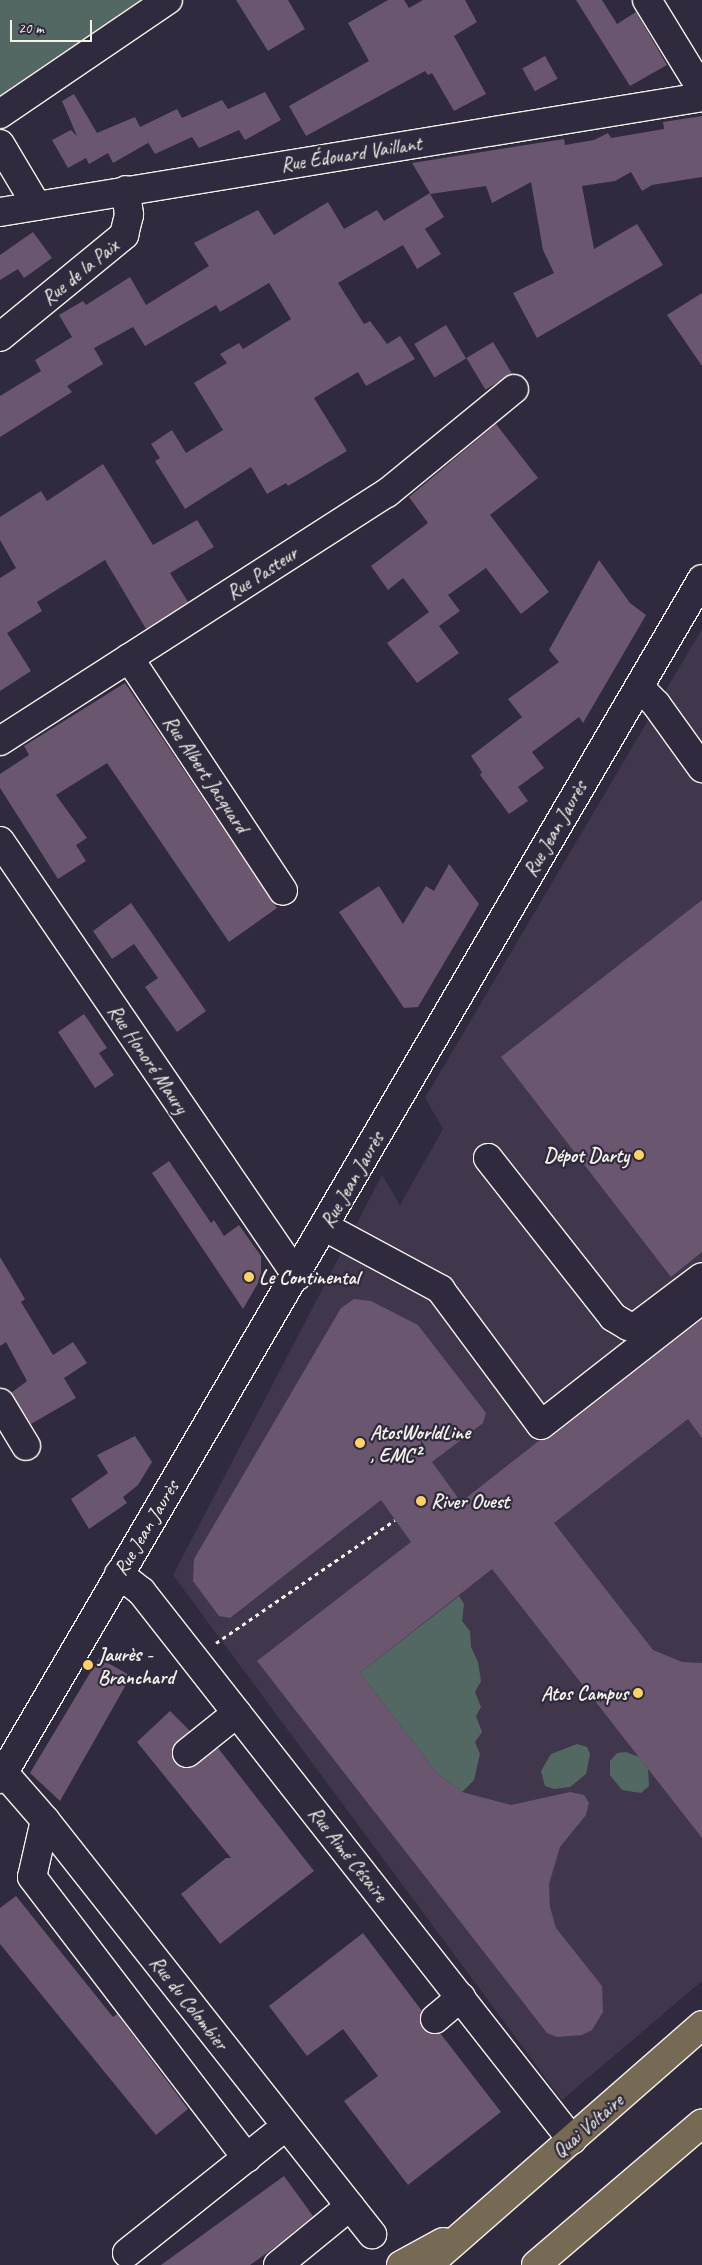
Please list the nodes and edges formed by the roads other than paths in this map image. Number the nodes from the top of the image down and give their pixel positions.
1 (168, 0) edge
2 (647, 0) edge
3 (702, 90) edge
4 (702, 97) edge
5 (0, 114) edge
6 (0, 144) edge
7 (126, 190) junction
8 (37, 206) junction
9 (0, 212) edge
10 (0, 337) edge
11 (514, 389) dead end
12 (702, 579) edge
13 (129, 658) junction
14 (639, 687) junction
15 (0, 741) edge
16 (702, 768) edge
17 (0, 841) edge
18 (283, 891) dead end
19 (488, 1158) dead end
20 (325, 1227) junction
21 (297, 1276) junction
22 (702, 1277) edge
23 (702, 1300) edge
24 (0, 1403) edge
25 (26, 1446) dead end
26 (118, 1574) junction
27 (237, 1713) junction
28 (187, 1753) dead end
29 (2, 1776) edge
30 (45, 1820) junction
31 (461, 1997) junction
32 (435, 2019) dead end
33 (702, 2025) edge
34 (702, 2123) edge
35 (286, 2126) junction
36 (572, 2140) junction
37 (247, 2158) junction
38 (350, 2206) junction
39 (473, 2226) junction
40 (372, 2234) dead end
41 (127, 2253) dead end
42 (278, 2265) edge
43 (401, 2265) edge
44 (428, 2265) edge
45 (536, 2265) edge

1 - 5 street
2 - 3 street
4 - 7 street, Rue Édouard Vaillant
6 - 8 street
7 - 8 street, Rue Édouard Vaillant
7 - 10 street, Rue de la Paix
8 - 9 street, Rue Édouard Vaillant
11 - 13 street, Rue Pasteur
12 - 14 street, Rue Jean Jaurès
13 - 15 street, Rue Pasteur
13 - 18 street, Rue Albert Jacquard
14 - 16 street
14 - 20 street, Rue Jean Jaurès
17 - 21 street, Rue Honoré Maury
19 - 22 street
20 - 21 street, Rue Jean Jaurès
20 - 23 street
21 - 26 street, Rue Jean Jaurès
24 - 25 street
26 - 27 street, Rue Aimé Césaire
26 - 29 street, Rue Jean Jaurès
27 - 28 street
27 - 31 street, Rue Aimé Césaire
29 - 30 street, Rue du Colombier
30 - 35 street, Rue du Colombier
30 - 37 street
31 - 32 street
31 - 36 street, Rue Aimé Césaire
33 - 36 main road, Quai Voltaire
34 - 45 main road
35 - 37 street
35 - 38 street, Rue du Colombier
36 - 39 main road, Quai Voltaire
37 - 41 street
38 - 40 street, Rue du Colombier
38 - 42 street
39 - 43 main road, Quai Voltaire
39 - 44 main road, Quai Voltaire

